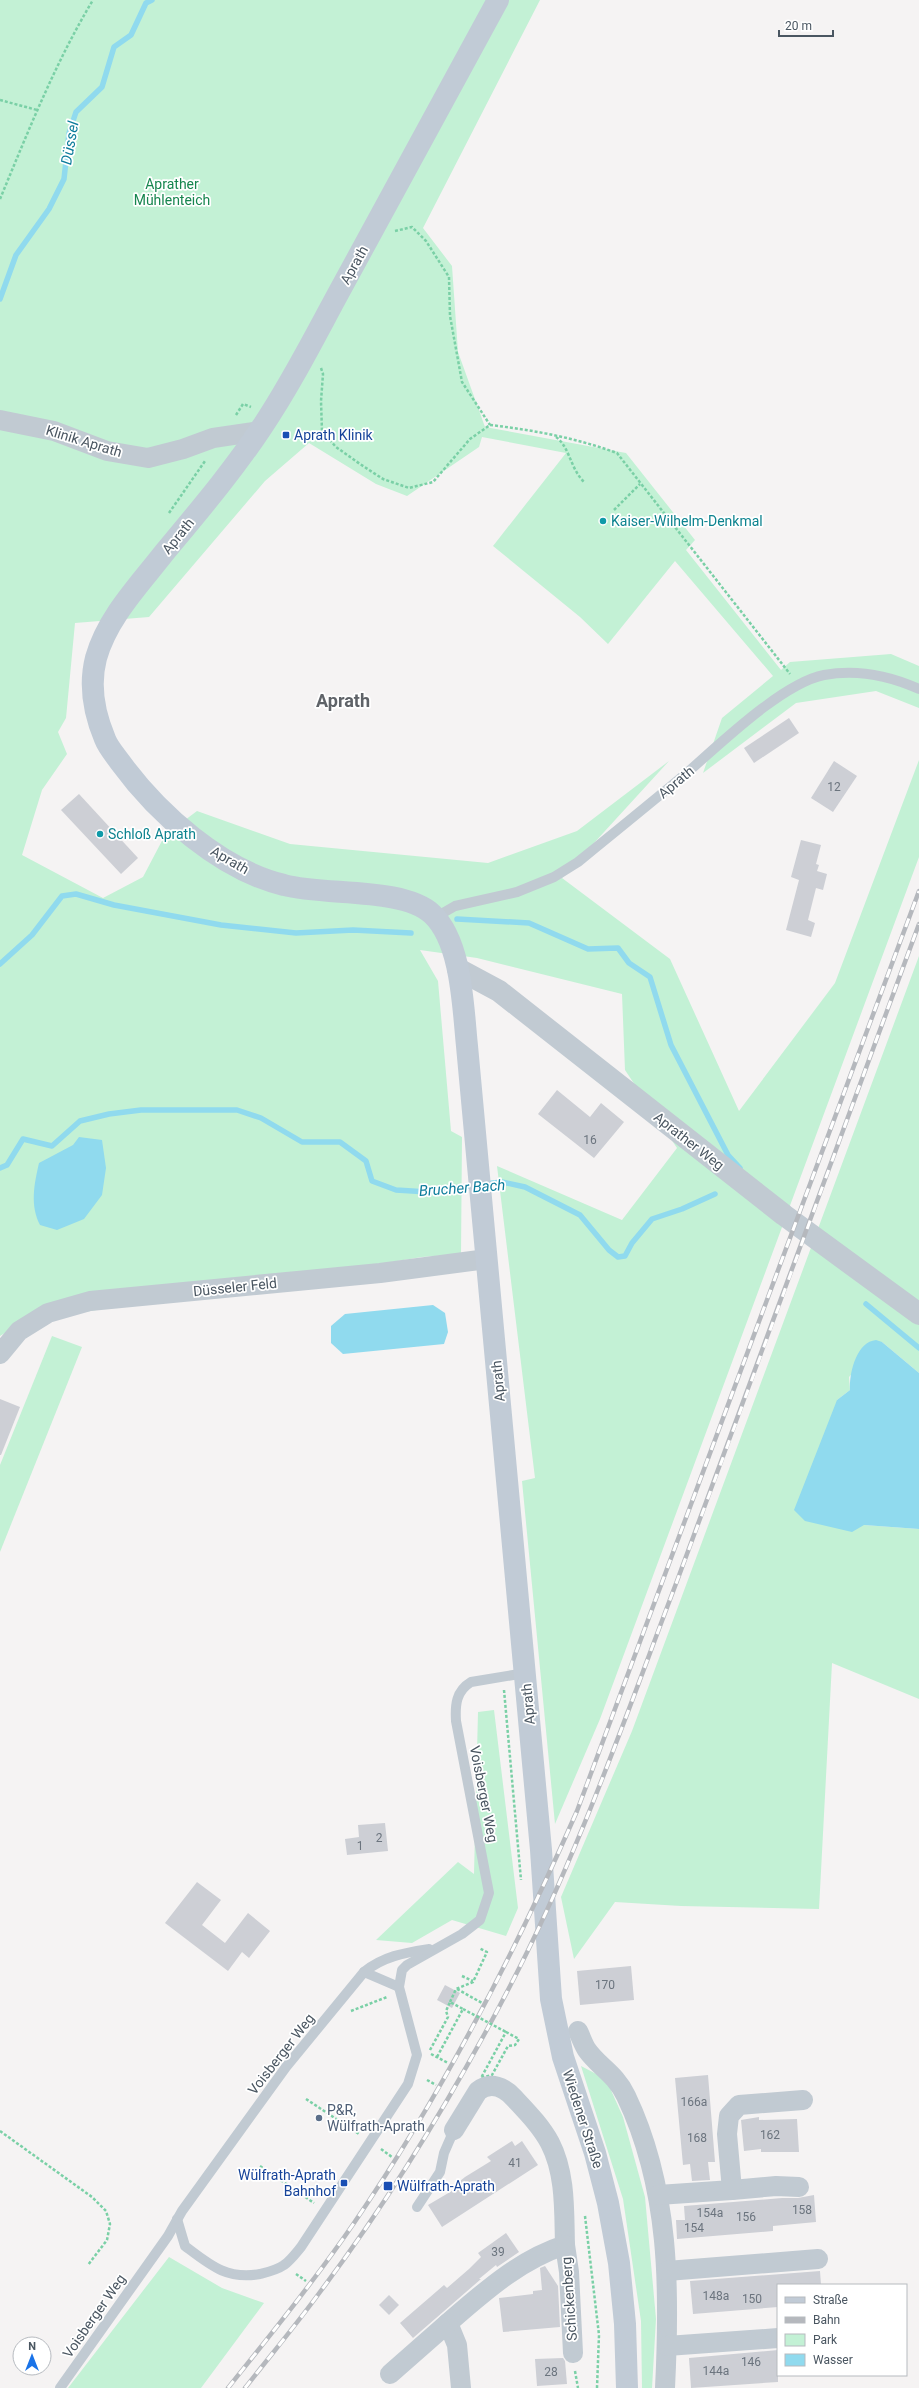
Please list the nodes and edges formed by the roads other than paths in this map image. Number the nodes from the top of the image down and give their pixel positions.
1 (498, 0) edge
2 (0, 420) edge
3 (260, 431) junction
4 (919, 689) edge
5 (436, 917) junction
6 (458, 970) junction
7 (487, 1259) junction
8 (919, 1314) edge
9 (0, 1354) edge
10 (525, 1673) junction
11 (541, 1850) joint
12 (437, 1947) junction
13 (364, 1972) junction
14 (400, 1990) junction
15 (578, 2031) dead end
16 (803, 2100) dead end
17 (454, 2130) joint
18 (799, 2187) dead end
19 (732, 2190) junction
20 (658, 2196) junction
21 (417, 2207) dead end
22 (177, 2219) junction
23 (565, 2245) junction
24 (818, 2259) dead end
25 (668, 2271) junction
26 (448, 2323) junction
27 (777, 2338) edge
28 (667, 2346) junction
29 (573, 2353) dead end
30 (390, 2374) dead end
31 (60, 2388) edge
32 (461, 2388) edge
33 (627, 2388) edge
34 (665, 2388) edge

1 - 3 main road, Aprath
2 - 3 street, Klinik Aprath
3 - 5 main road, Aprath
4 - 5 lane, Aprath
5 - 6 main road, Aprath
6 - 7 main road, Aprath
6 - 8 street, Aprather Weg
7 - 9 street, Düsseler Feld
7 - 10 main road, Aprath
10 - 11 main road, Aprath
10 - 12 lane, Voisberger Weg
11 - 33 main road, Wiedener Straße
12 - 13 lane, Voisberger Weg
12 - 14 lane, Voisberger Weg
13 - 14 lane
13 - 22 lane, Voisberger Weg
14 - 22 lane, Voisberger Weg
15 - 20 street
16 - 19 street
17 - 21 lane
17 - 23 street, Schickenberg
18 - 19 street
19 - 20 street
20 - 25 street
22 - 31 lane, Voisberger Weg
23 - 26 street, Schickenberg
23 - 29 street, Schickenberg
24 - 25 street
25 - 28 street
26 - 30 street, Schickenberg
26 - 32 street
27 - 28 street
28 - 34 street

